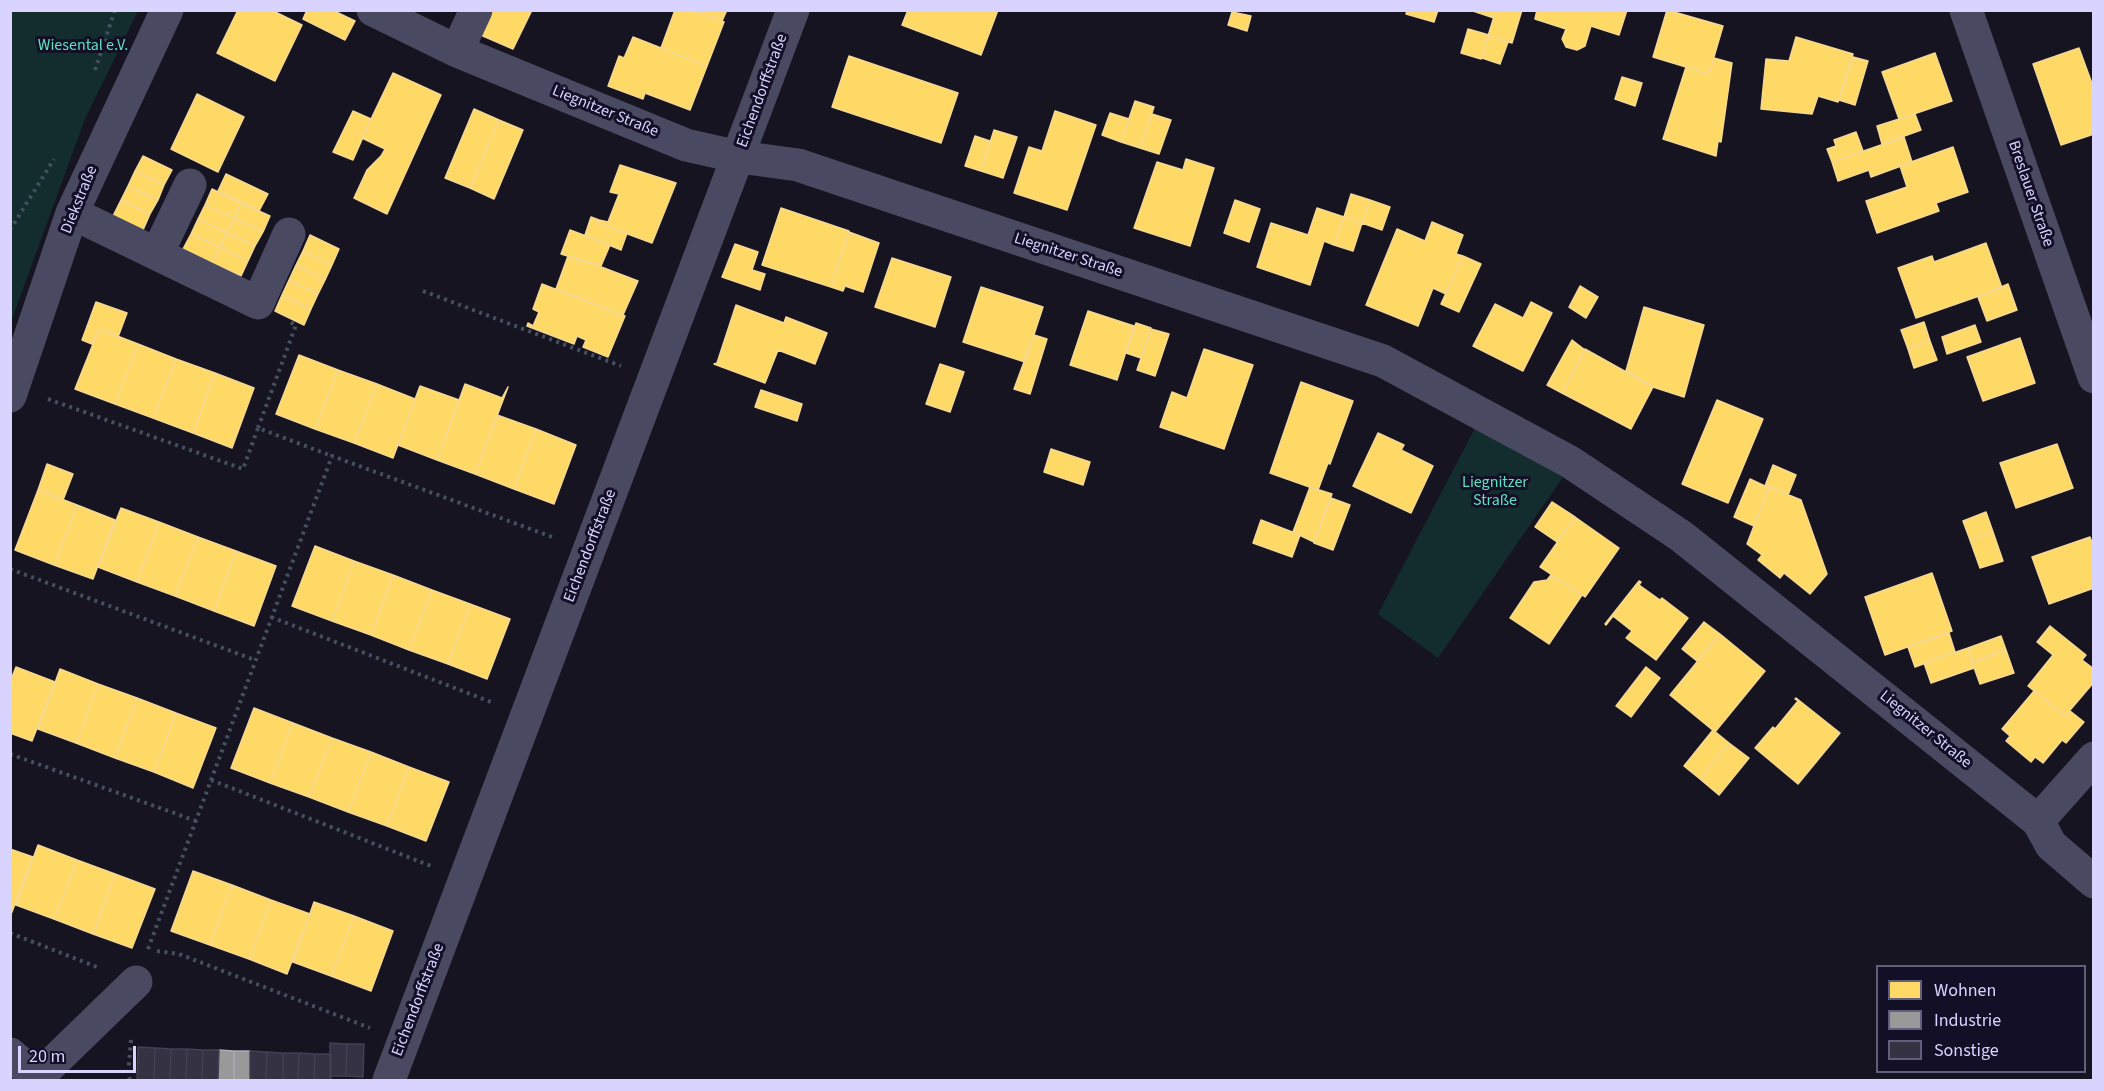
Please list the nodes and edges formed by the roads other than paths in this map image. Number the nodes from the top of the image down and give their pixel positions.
1 (167, 10) edge
2 (373, 10) edge
3 (476, 10) edge
4 (793, 10) edge
5 (1958, 12) edge
6 (457, 51) junction
7 (739, 157) junction
8 (190, 185) dead end
9 (72, 213) junction
10 (289, 234) dead end
11 (157, 254) junction
12 (2094, 376) edge
13 (12, 392) edge
14 (2094, 758) edge
15 (2038, 821) junction
16 (2094, 882) edge
17 (136, 982) road end
18 (10, 1054) edge
19 (38, 1079) edge
20 (389, 1080) edge

1 - 9 street, Diekstraße
2 - 6 street, Liegnitzer Straße
3 - 6 street
4 - 7 street, Eichendorffstraße
5 - 12 street, Breslauer Straße
6 - 7 street, Liegnitzer Straße
7 - 15 street, Liegnitzer Straße
7 - 20 street, Eichendorffstraße
8 - 11 street
9 - 11 street
9 - 13 street, Diekstraße
10 - 11 street
14 - 15 street
15 - 16 street
17 - 19 street
18 - 19 street

